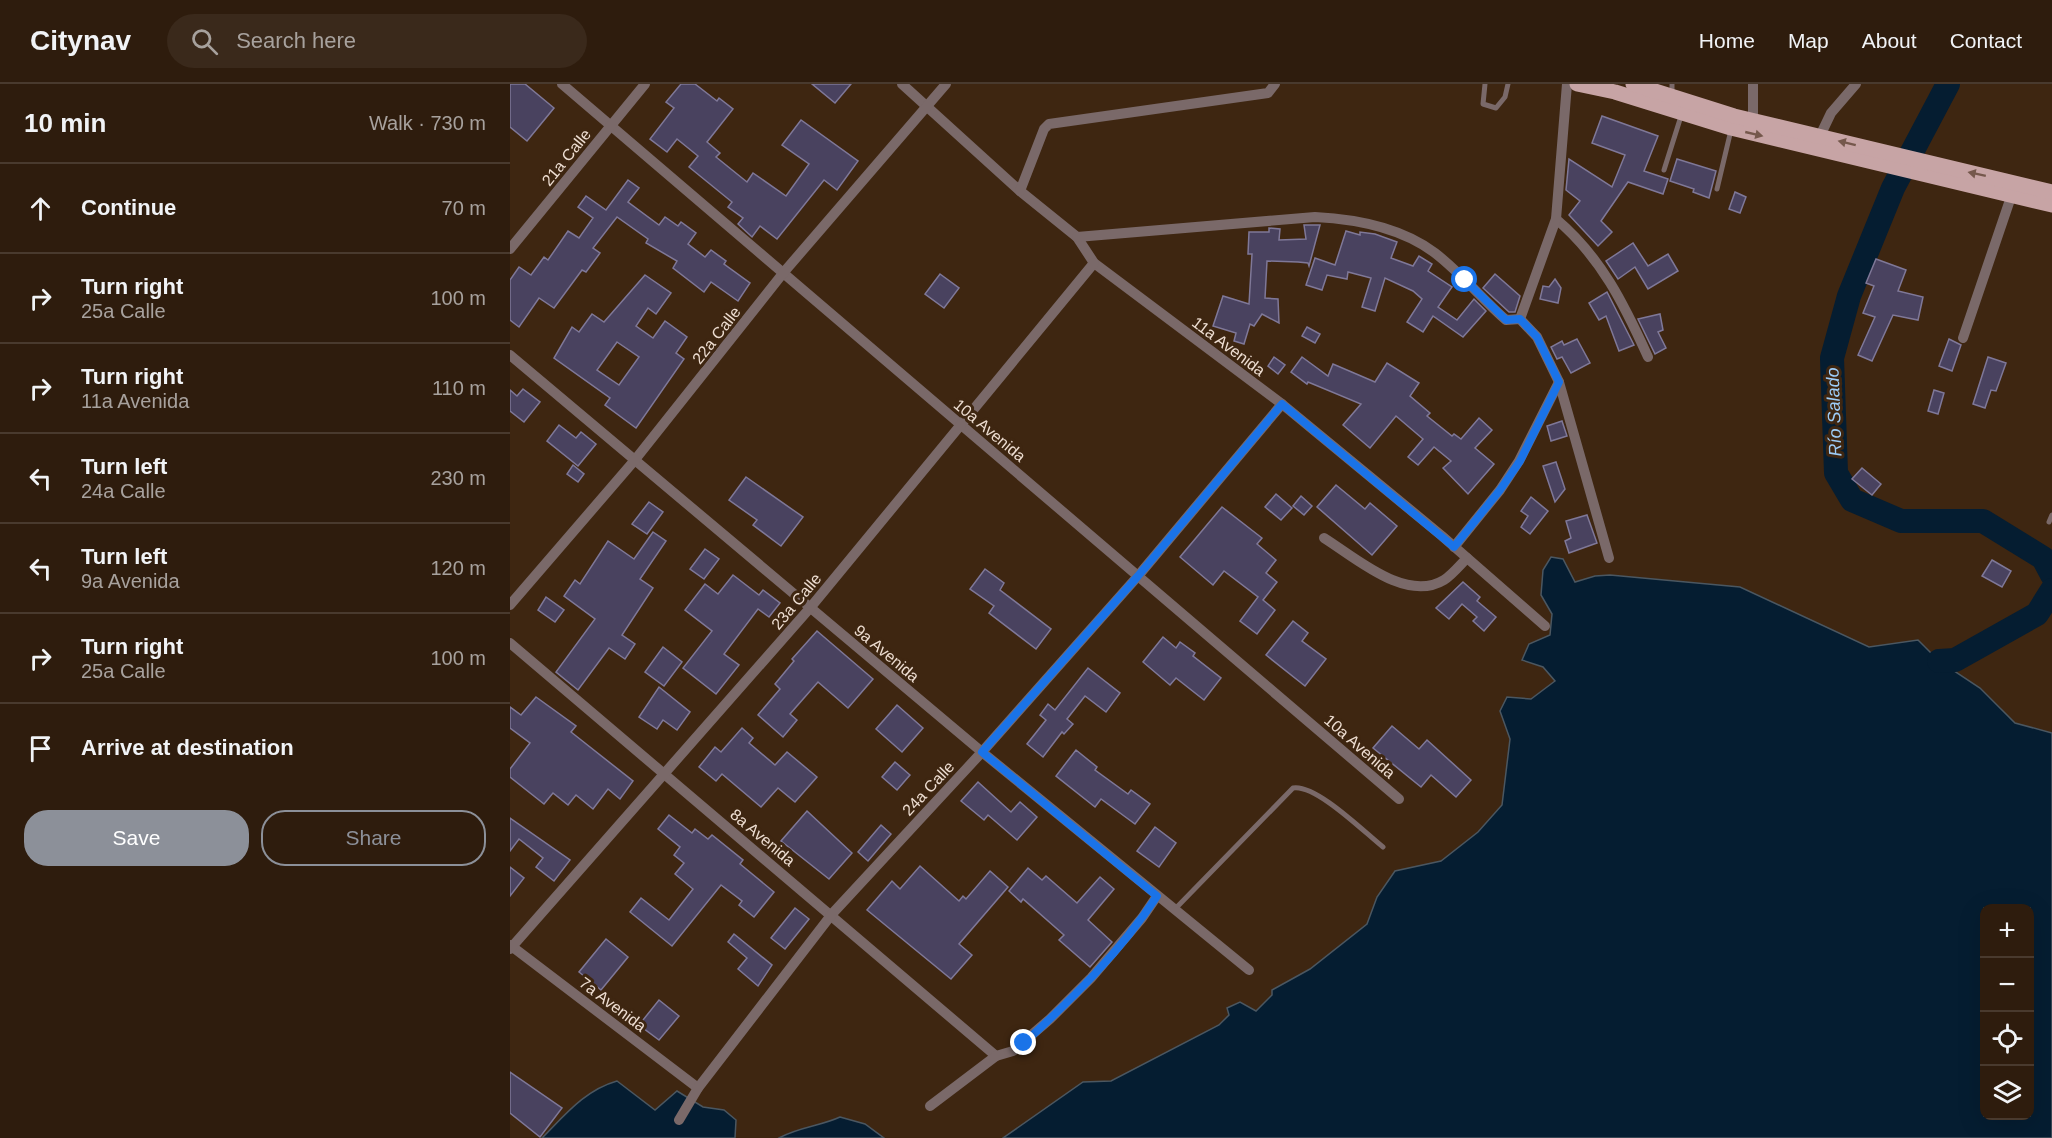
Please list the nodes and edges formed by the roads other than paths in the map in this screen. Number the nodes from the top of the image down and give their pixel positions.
1 (562, 84) edge
2 (645, 84) edge
3 (902, 84) edge
4 (946, 84) edge
5 (1275, 84) edge
6 (1485, 84) edge
7 (1508, 84) edge
8 (1567, 84) edge
9 (1577, 84) edge
10 (1633, 84) edge
11 (1753, 84) edge
12 (1856, 84) edge
13 (1616, 88) edge
14 (1676, 100) edge
15 (928, 108) junction
16 (1753, 120) junction
17 (612, 125) junction
18 (1731, 128) junction
19 (1820, 136) junction
20 (1902, 163) junction
21 (1664, 170) dead end
22 (1717, 189) dead end
23 (2014, 189) junction
24 (1020, 191) junction
25 (2052, 192) edge
26 (2052, 206) edge
27 (1556, 219) junction
28 (1077, 237) junction
29 (510, 249) edge
30 (1094, 263) junction
31 (784, 272) junction
32 (1520, 319) junction
33 (1963, 338) dead end
34 (510, 355) edge
35 (1648, 357) dead end
36 (1559, 382) junction
37 (1282, 404) junction
38 (961, 425) junction
39 (634, 461) junction
40 (2052, 515) edge
41 (2049, 522) dead end
42 (1324, 538) dead end
43 (1454, 547) junction
44 (1467, 558) junction
45 (1609, 558) dead end
46 (1138, 576) junction
47 (510, 605) edge
48 (810, 608) junction
49 (1545, 626) dead end
50 (510, 643) edge
51 (982, 752) junction
52 (665, 775) junction
53 (1399, 799) dead end
54 (1383, 847) dead end
55 (1157, 896) junction
56 (1174, 910) junction
57 (832, 914) junction
58 (511, 947) edge
59 (1249, 970) dead end
60 (996, 1056) junction
61 (698, 1088) junction
62 (930, 1106) dead end
63 (679, 1120) dead end

1 - 17 street, 10a Avenida
2 - 17 street, 21a Calle
3 - 15 street, 11a Avenida
4 - 15 street, 22a Calle
5 - 24 street
6 - 7 lane
8 - 27 street
9 - 13 main road
10 - 14 main road
11 - 16 street
12 - 19 street
13 - 14 main road
14 - 16 main road
14 - 18 main road
14 - 21 lane
15 - 24 street, 11a Avenida
15 - 31 street, 22a Calle
16 - 19 main road
17 - 29 street, 21a Calle
17 - 31 street, 10a Avenida
18 -> 20 main road
18 - 22 lane
20 -> 19 main road
20 - 23 main road
23 - 25 main road
23 - 26 main road
23 - 33 street
24 - 28 street, 11a Avenida
27 - 32 street
27 - 35 street
28 - 30 street, 11a Avenida
28 - 32 street
30 - 37 street, 11a Avenida
30 - 38 street, 23a Calle
31 - 38 street, 10a Avenida
31 - 39 street, 22a Calle
32 - 36 street
34 - 39 street, 9a Avenida
36 - 43 street
36 - 45 street
37 - 43 street, 11a Avenida
37 - 46 street, 24a Calle
38 - 46 street, 10a Avenida
38 - 48 street, 23a Calle
39 - 47 street, 22a Calle
39 - 48 street, 9a Avenida
40 - 41 lane
42 - 44 street
43 - 44 street, 11a Avenida
44 - 49 street, 11a Avenida
46 - 51 street, 24a Calle
46 - 53 street, 10a Avenida
48 - 51 street, 9a Avenida
48 - 52 street, 23a Calle
50 - 52 street, 8a Avenida
51 - 55 street, 9a Avenida
51 - 57 street, 24a Calle
52 - 57 street, 8a Avenida
52 - 58 street, 23a Calle
54 - 56 lane
55 - 56 street, 9a Avenida
55 - 60 street
56 - 59 street, 9a Avenida
57 - 60 street, 8a Avenida
57 - 61 street, 24a Calle
58 - 61 street, 7a Avenida
60 - 62 street
61 - 63 street, 24a Calle

